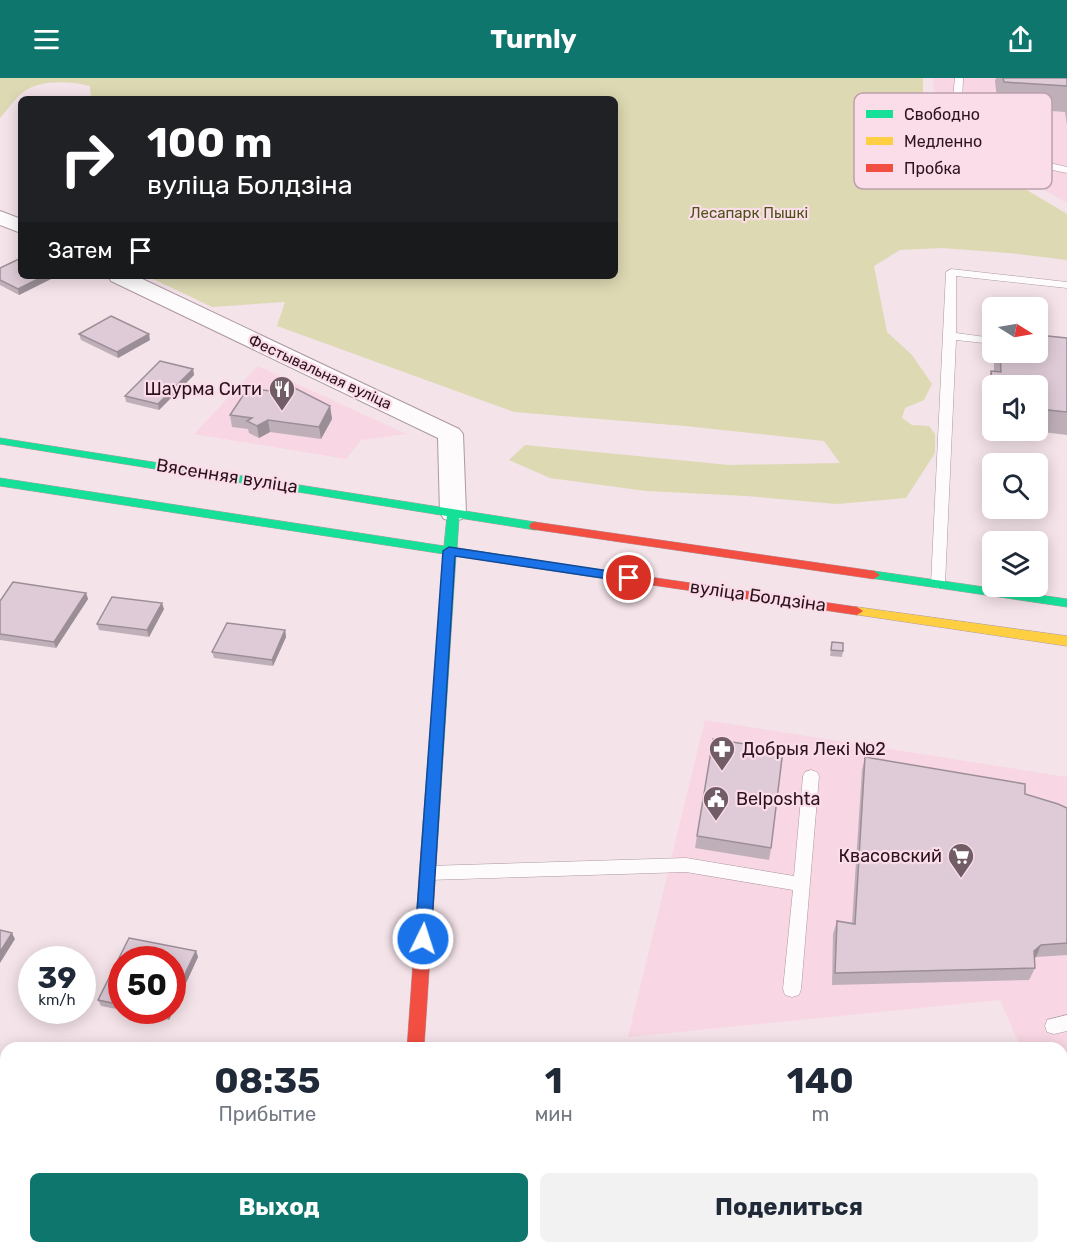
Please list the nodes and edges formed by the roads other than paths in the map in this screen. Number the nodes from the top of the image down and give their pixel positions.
1 (1052, 167) edge
2 (1067, 170) edge
3 (0, 217) edge
4 (18, 226) edge
5 (125, 279) edge
6 (1067, 285) edge
7 (950, 336) junction
8 (982, 340) edge
9 (0, 441) edge
10 (0, 482) edge
11 (453, 513) junction
12 (449, 551) junction
13 (939, 584) junction
14 (1067, 603) edge
15 (1067, 641) edge
16 (811, 776) dead end
17 (428, 873) junction
18 (802, 884) junction
19 (792, 989) dead end
20 (415, 1042) edge

1 - 2 lane
3 - 4 street
5 - 11 street, Фестывальная вуліца
6 - 7 lane
7 - 8 lane
7 - 13 lane
9 - 11 main road, Вясенняя вуліца
10 - 12 main road
11 - 12 main road
11 - 13 main road, вуліца Болдзіна
12 - 15 main road, вуліца Болдзіна
12 - 17 main road
13 - 14 main road, вуліца Болдзіна
16 - 18 lane
17 - 18 lane
17 - 20 main road
18 - 19 lane

